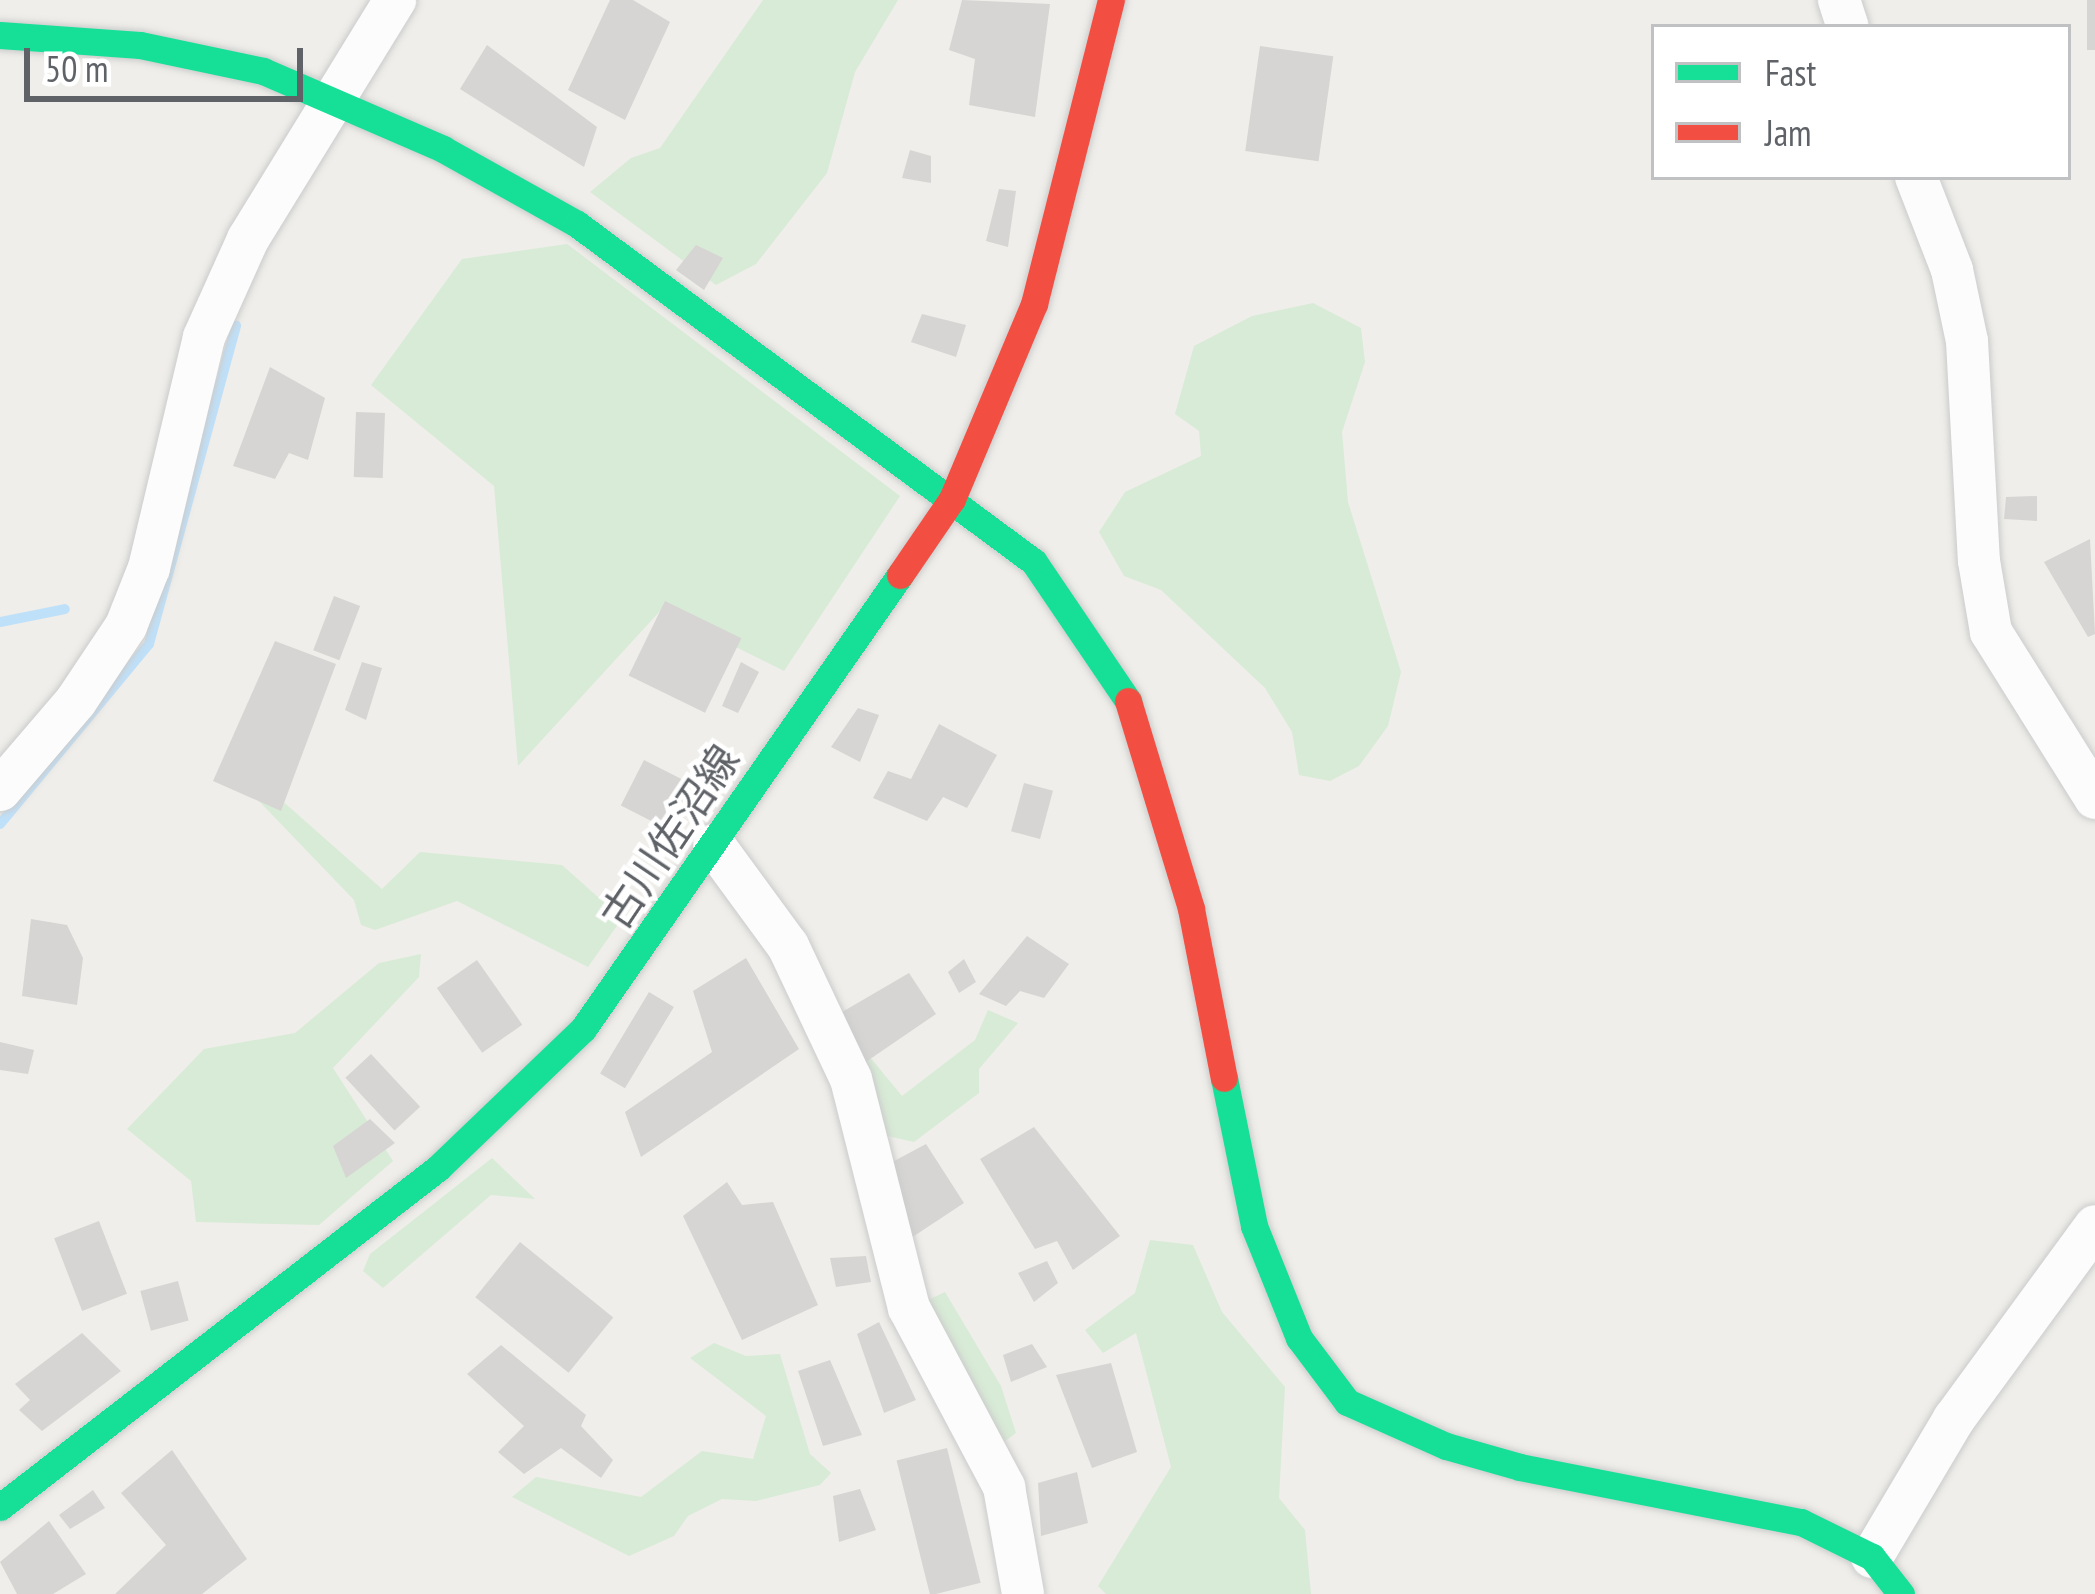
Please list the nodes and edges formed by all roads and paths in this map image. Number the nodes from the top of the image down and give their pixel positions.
1 (395, 0) edge
2 (1111, 0) edge
3 (0, 34) edge
4 (332, 97) junction
5 (1917, 180) edge
6 (952, 499) junction
7 (0, 790) edge
8 (2095, 798) edge
9 (714, 845) junction
10 (2095, 1226) edge
11 (0, 1507) edge
12 (1872, 1557) junction
13 (1022, 1594) edge
14 (1901, 1594) edge

1 - 4 street
2 - 6 street, 古川佐沼線
3 - 4 street
4 - 6 street
4 - 7 street
5 - 8 street
6 - 9 street, 古川佐沼線
6 - 12 street
9 - 11 street, 古川佐沼線
9 - 13 street
10 - 12 street
12 - 14 street

